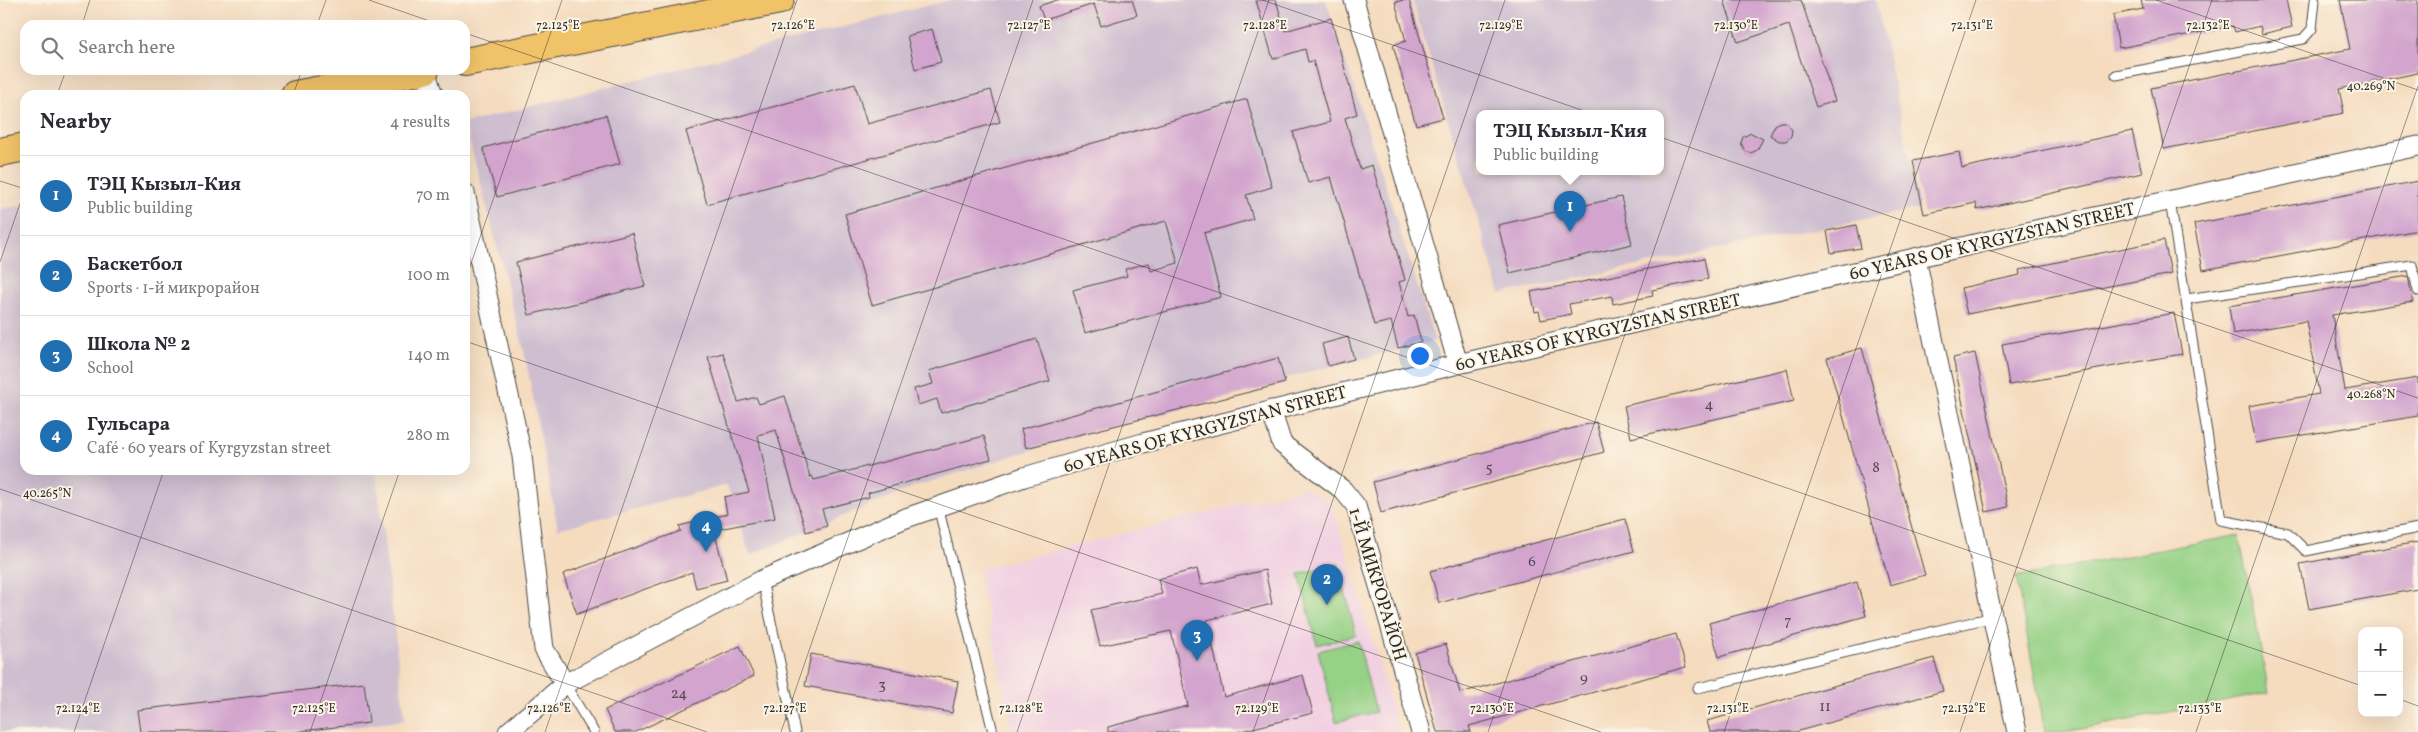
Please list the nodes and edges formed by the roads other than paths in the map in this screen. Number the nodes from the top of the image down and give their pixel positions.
1 (780, 0) edge
2 (1354, 0) edge
3 (2316, 0) edge
4 (470, 61) edge
5 (399, 75) edge
6 (427, 75) edge
7 (2116, 75) dead end
8 (321, 90) edge
9 (431, 90) edge
10 (2418, 146) edge
11 (20, 148) edge
12 (0, 152) edge
13 (2170, 201) junction
14 (470, 215) edge
15 (1916, 258) junction
16 (2418, 291) edge
17 (2187, 299) junction
18 (1458, 364) junction
19 (1271, 410) junction
20 (938, 506) junction
21 (2418, 528) edge
22 (762, 580) junction
23 (1993, 617) junction
24 (565, 684) junction
25 (1698, 688) dead end
26 (508, 732) edge
27 (594, 732) edge
28 (795, 732) edge
29 (993, 732) edge
30 (1421, 732) edge
31 (2017, 732) edge

1 - 4 highway
2 - 18 street
3 - 7 lane
5 - 8 highway
6 - 9 street
10 - 13 street, 60 YEARS OF KYRGYZSTAN STREET
11 - 12 highway
13 - 15 street, 60 YEARS OF KYRGYZSTAN STREET
13 - 17 lane
14 - 24 street
15 - 18 street, 60 YEARS OF KYRGYZSTAN STREET
15 - 23 street
16 - 17 lane
17 - 21 lane
18 - 19 street, 60 YEARS OF KYRGYZSTAN STREET
19 - 20 street, 60 YEARS OF KYRGYZSTAN STREET
19 - 30 street, 1-Й МИКРОРАЙОН
20 - 22 street, 60 YEARS OF KYRGYZSTAN STREET
20 - 29 lane
22 - 24 street, 60 YEARS OF KYRGYZSTAN STREET
22 - 28 lane
23 - 25 lane
23 - 31 street
24 - 26 street, 60 YEARS OF KYRGYZSTAN STREET
24 - 27 lane

